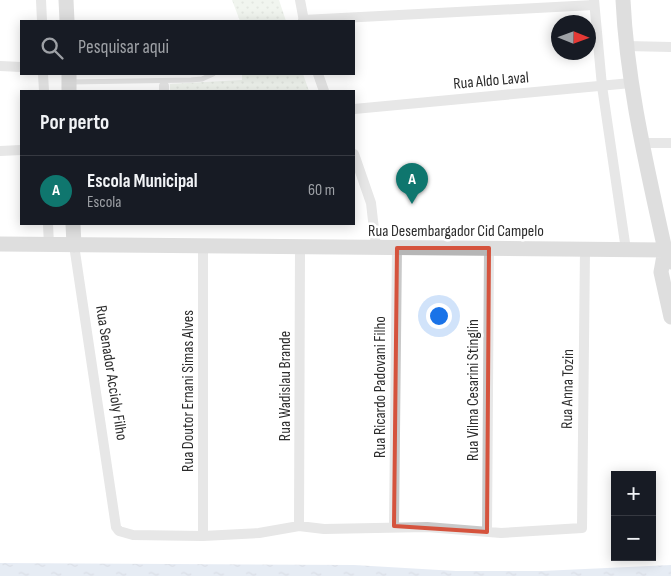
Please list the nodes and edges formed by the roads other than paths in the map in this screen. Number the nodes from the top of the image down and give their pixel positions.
1 (41, 0) edge
2 (66, 0) edge
3 (300, 0) edge
4 (623, 0) edge
5 (594, 2) edge
6 (42, 20) edge
7 (67, 20) edge
8 (304, 20) edge
9 (626, 46) junction
10 (671, 47) edge
11 (0, 66) edge
12 (20, 67) edge
13 (44, 75) edge
14 (211, 75) edge
15 (318, 75) edge
16 (69, 83) edge
17 (631, 83) junction
18 (602, 86) junction
19 (44, 90) edge
20 (324, 90) edge
21 (355, 109) edge
22 (642, 142) junction
23 (671, 143) edge
24 (20, 150) edge
25 (0, 151) edge
26 (355, 157) edge
27 (48, 225) edge
28 (73, 225) edge
29 (0, 244) edge
30 (49, 245) junction
31 (74, 245) junction
32 (203, 246) junction
33 (300, 247) junction
34 (376, 247) junction
35 (396, 248) junction
36 (489, 248) junction
37 (585, 249) junction
38 (626, 250) junction
39 (669, 254) edge
40 (671, 317) edge
41 (299, 526) junction
42 (394, 526) junction
43 (487, 532) junction
44 (203, 536) junction

1 - 6 street
2 - 7 street
3 - 8 street
4 - 9 street
5 - 8 street
5 - 18 street
9 - 10 street
9 - 17 street
11 - 12 street
13 - 19 street
14 - 16 lane
15 - 20 street
17 - 18 street, Rua Aldo Laval
17 - 22 street
18 - 21 street, Rua Aldo Laval
18 - 38 street
22 - 23 street
22 - 39 street
24 - 25 street
26 - 34 street
27 - 30 street
28 - 31 street, Rua Senador Accioly Filho
29 - 30 street, Rua Desembargador Cid Campelo
30 - 31 street, Rua Desembargador Cid Campelo
31 - 32 street, Rua Desembargador Cid Campelo
31 - 44 street, Rua Senador Accioly Filho
32 - 33 street, Rua Desembargador Cid Campelo
32 - 44 street, Rua Doutor Ernani Simas Alves
33 - 34 street, Rua Desembargador Cid Campelo
33 - 41 street, Rua Wadislau Brande
34 - 35 street, Rua Desembargador Cid Campelo
35 - 36 street, Rua Desembargador Cid Campelo
35 - 42 street, Rua Ricardo Padovani Filho
36 - 37 street, Rua Desembargador Cid Campelo
36 - 43 street, Rua Vilma Cesarini Stinglin
37 - 38 street, Rua Desembargador Cid Campelo
37 - 43 street, Rua Anna Tozin
38 - 39 street, Rua Desembargador Cid Campelo
39 - 40 street
41 - 42 street
41 - 44 street
42 - 43 street

